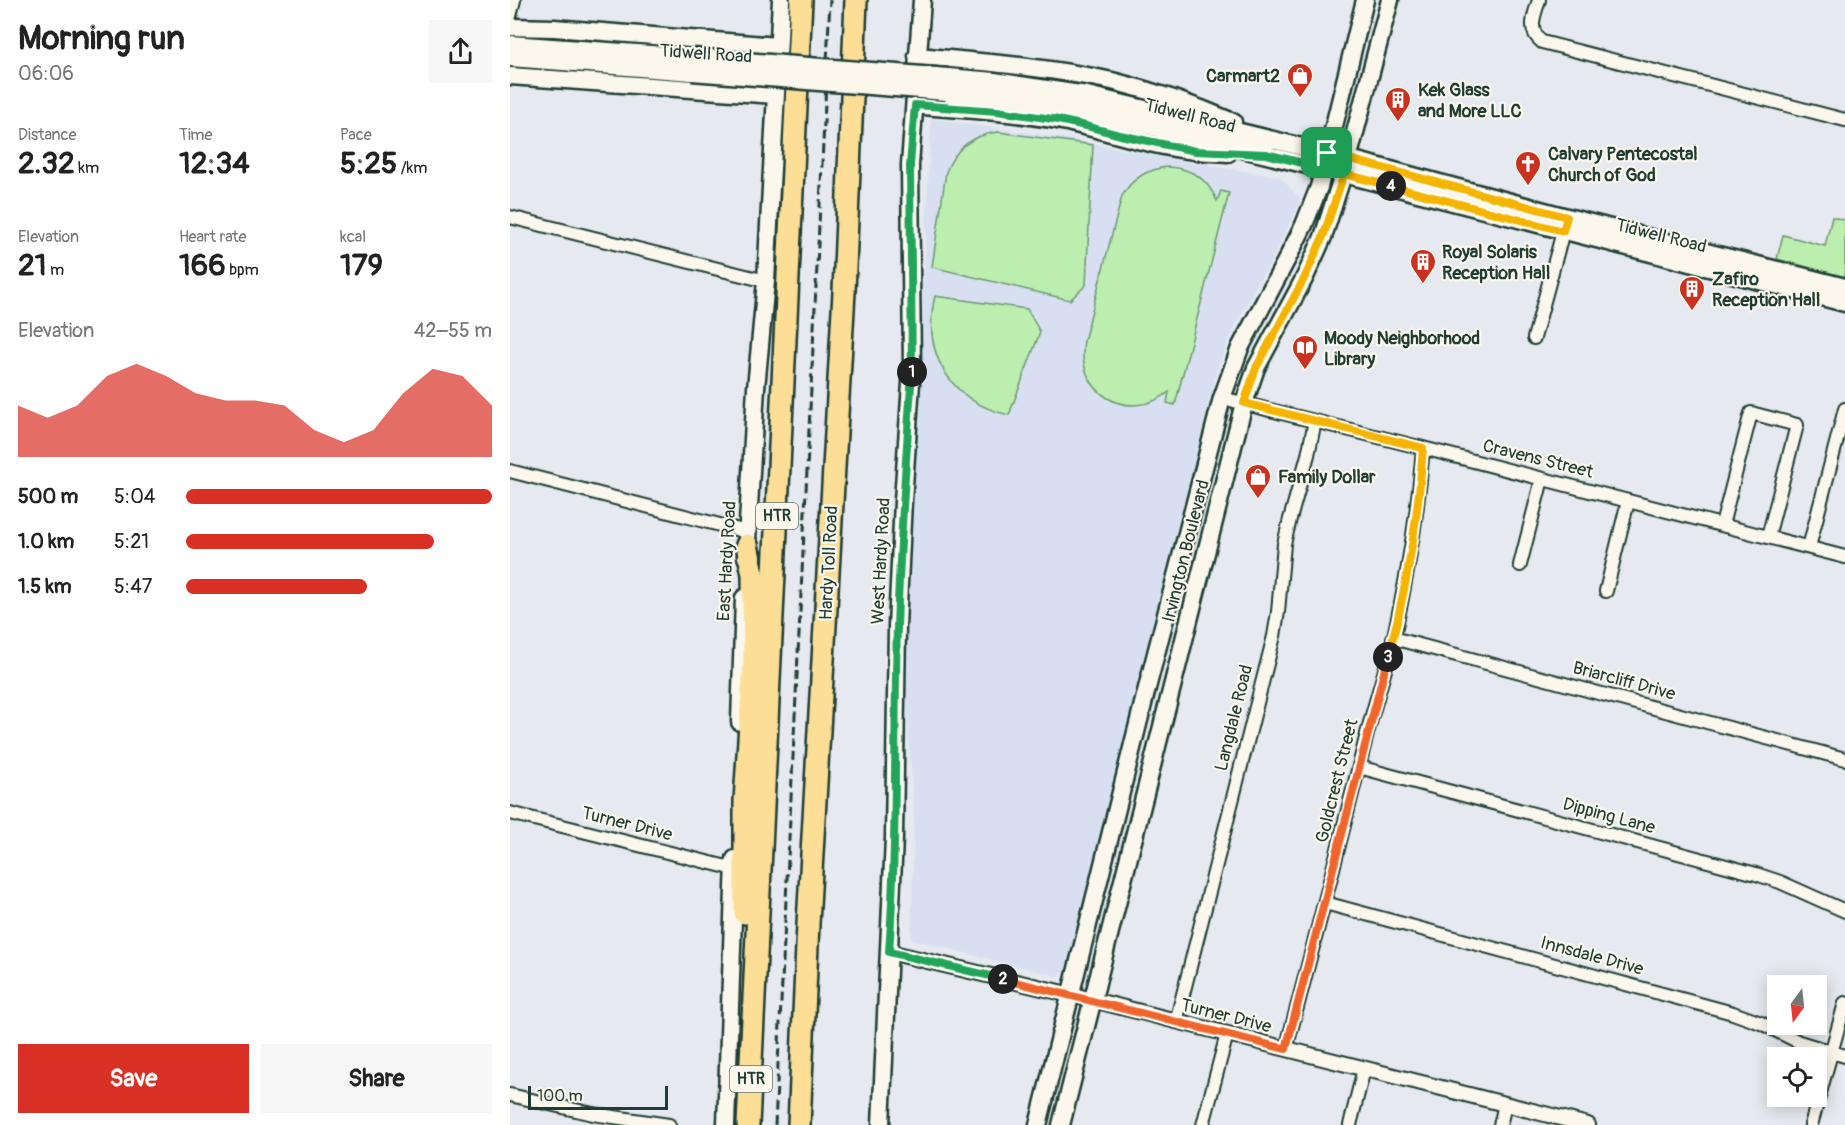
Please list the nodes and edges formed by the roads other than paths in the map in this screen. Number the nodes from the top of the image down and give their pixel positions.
1 (514, 0) edge
2 (781, 0) edge
3 (801, 0) edge
4 (856, 0) edge
5 (922, 0) edge
6 (1365, 0) edge
7 (1390, 0) edge
8 (1539, 0) edge
9 (510, 16) edge
10 (1360, 19) junction
11 (1383, 24) junction
12 (510, 27) edge
13 (742, 42) junction
14 (510, 44) edge
15 (778, 46) junction
16 (917, 56) junction
17 (510, 58) edge
18 (946, 59) junction
19 (693, 65) junction
20 (510, 76) edge
21 (946, 92) junction
22 (748, 93) junction
23 (776, 95) junction
24 (915, 105) junction
25 (1845, 120) edge
26 (1278, 141) junction
27 (1325, 161) junction
28 (1346, 166) junction
29 (510, 217) edge
30 (1565, 224) junction
31 (1730, 266) junction
32 (766, 281) junction
33 (1845, 287) edge
34 (1268, 296) junction
35 (1845, 303) edge
36 (1534, 338) dead end
37 (1256, 368) junction
38 (1222, 398) junction
39 (1244, 403) junction
40 (1845, 409) edge
41 (1315, 421) junction
42 (1843, 424) edge
43 (1423, 448) junction
44 (510, 471) edge
45 (1542, 479) junction
46 (1628, 501) junction
47 (1722, 525) junction
48 (1187, 532) junction
49 (1209, 537) junction
50 (1768, 537) junction
51 (747, 539) junction
52 (1809, 547) junction
53 (1845, 557) edge
54 (1520, 565) dead end
55 (1606, 591) dead end
56 (1393, 638) junction
57 (1152, 668) junction
58 (1177, 672) junction
59 (1845, 759) edge
60 (1359, 767) junction
61 (510, 813) edge
62 (1111, 833) junction
63 (1133, 839) junction
64 (735, 869) junction
65 (1325, 903) junction
66 (1845, 911) edge
67 (889, 952) junction
68 (1069, 995) junction
69 (1093, 1000) junction
70 (1845, 1003) edge
71 (1176, 1022) junction
72 (753, 1033) junction
73 (1227, 1034) junction
74 (1286, 1049) junction
75 (1830, 1052) junction
76 (1845, 1056) edge
77 (1364, 1069) junction
78 (510, 1095) edge
79 (1505, 1105) junction
80 (1038, 1122) edge
81 (1061, 1124) edge
82 (669, 1125) edge
83 (726, 1125) edge
84 (748, 1125) edge
85 (799, 1125) edge
86 (880, 1125) edge
87 (1203, 1125) edge
88 (1350, 1125) edge
89 (1500, 1125) edge
90 (1588, 1125) edge
91 (1811, 1125) edge

1 - 9 street
2 - 15 main road, East Hardy Road
3 - 72 highway, HTR
4 - 85 highway, Hardy Toll Road
5 - 16 main road, West Hardy Road
6 - 10 main road, Irvington Boulevard
7 - 11 main road, Irvington Boulevard
8 - 25 street
10 - 11 main road
10 - 27 main road, Irvington Boulevard
11 - 28 main road, Irvington Boulevard
12 - 13 main road
13 - 15 main road
13 - 22 main road
14 - 19 main road, Tidwell Road
15 - 23 main road, East Hardy Road
16 - 18 main road
16 - 24 main road, West Hardy Road
17 - 19 main road, Tidwell Road
18 - 21 main road
18 - 26 main road
19 - 21 main road, Tidwell Road, bridge
20 - 22 main road
21 - 24 main road
21 - 26 main road, Tidwell Road
21 - 27 main road, Tidwell Road
22 - 23 main road
23 - 32 main road, East Hardy Road
24 - 67 main road, West Hardy Road
26 - 27 main road, Tidwell Road
27 - 28 main road, Tidwell Road
27 - 34 main road, Irvington Boulevard
28 - 30 main road, Tidwell Road
28 - 37 main road, Irvington Boulevard
29 - 32 street
30 - 31 main road, Tidwell Road
30 - 36 street
31 - 33 main road, Tidwell Road
31 - 35 main road, Tidwell Road
32 - 51 main road, East Hardy Road
34 - 37 main road
34 - 38 main road, Irvington Boulevard
37 - 39 main road, Irvington Boulevard
38 - 39 street, Cravens Street
38 - 48 main road, Irvington Boulevard
39 - 41 street, Cravens Street
39 - 49 main road, Irvington Boulevard
40 - 42 street
41 - 43 street, Cravens Street
41 - 71 street, Langdale Road
42 - 52 street
43 - 45 street, Cravens Street
43 - 56 street, Goldcrest Street
44 - 51 street
45 - 46 street, Cravens Street
45 - 54 street
46 - 47 street, Cravens Street
46 - 55 street
47 - 50 street, Cravens Street
47 - 50 street
48 - 49 main road
48 - 57 main road, Irvington Boulevard
49 - 58 main road, Irvington Boulevard
50 - 52 street, Cravens Street
51 - 64 main road, East Hardy Road
51 - 72 highway
52 - 53 street, Cravens Street
56 - 59 street, Briarcliff Drive
56 - 60 street, Goldcrest Street
57 - 58 main road
57 - 62 main road, Irvington Boulevard
58 - 63 main road, Irvington Boulevard
60 - 65 street, Goldcrest Street
60 - 66 street, Dipping Lane
61 - 64 street, Turner Drive
62 - 63 main road
62 - 68 main road, Irvington Boulevard
63 - 69 main road, Irvington Boulevard
64 - 83 main road, East Hardy Road
65 - 74 street, Goldcrest Street
65 - 75 street, Innsdale Drive
67 - 68 street, Turner Drive
67 - 86 main road, West Hardy Road
68 - 69 street, Turner Drive
68 - 80 main road, Irvington Boulevard
69 - 71 street, Turner Drive
69 - 81 main road, Irvington Boulevard
70 - 75 street
71 - 73 street, Turner Drive
72 - 84 highway, HTR
73 - 74 street, Turner Drive
73 - 87 street
74 - 77 street, Turner Drive
75 - 76 street, Innsdale Drive
75 - 91 street
77 - 79 street, Turner Drive
77 - 88 street
78 - 82 street
79 - 89 street
79 - 90 street, Turner Drive
80 - 81 main road

